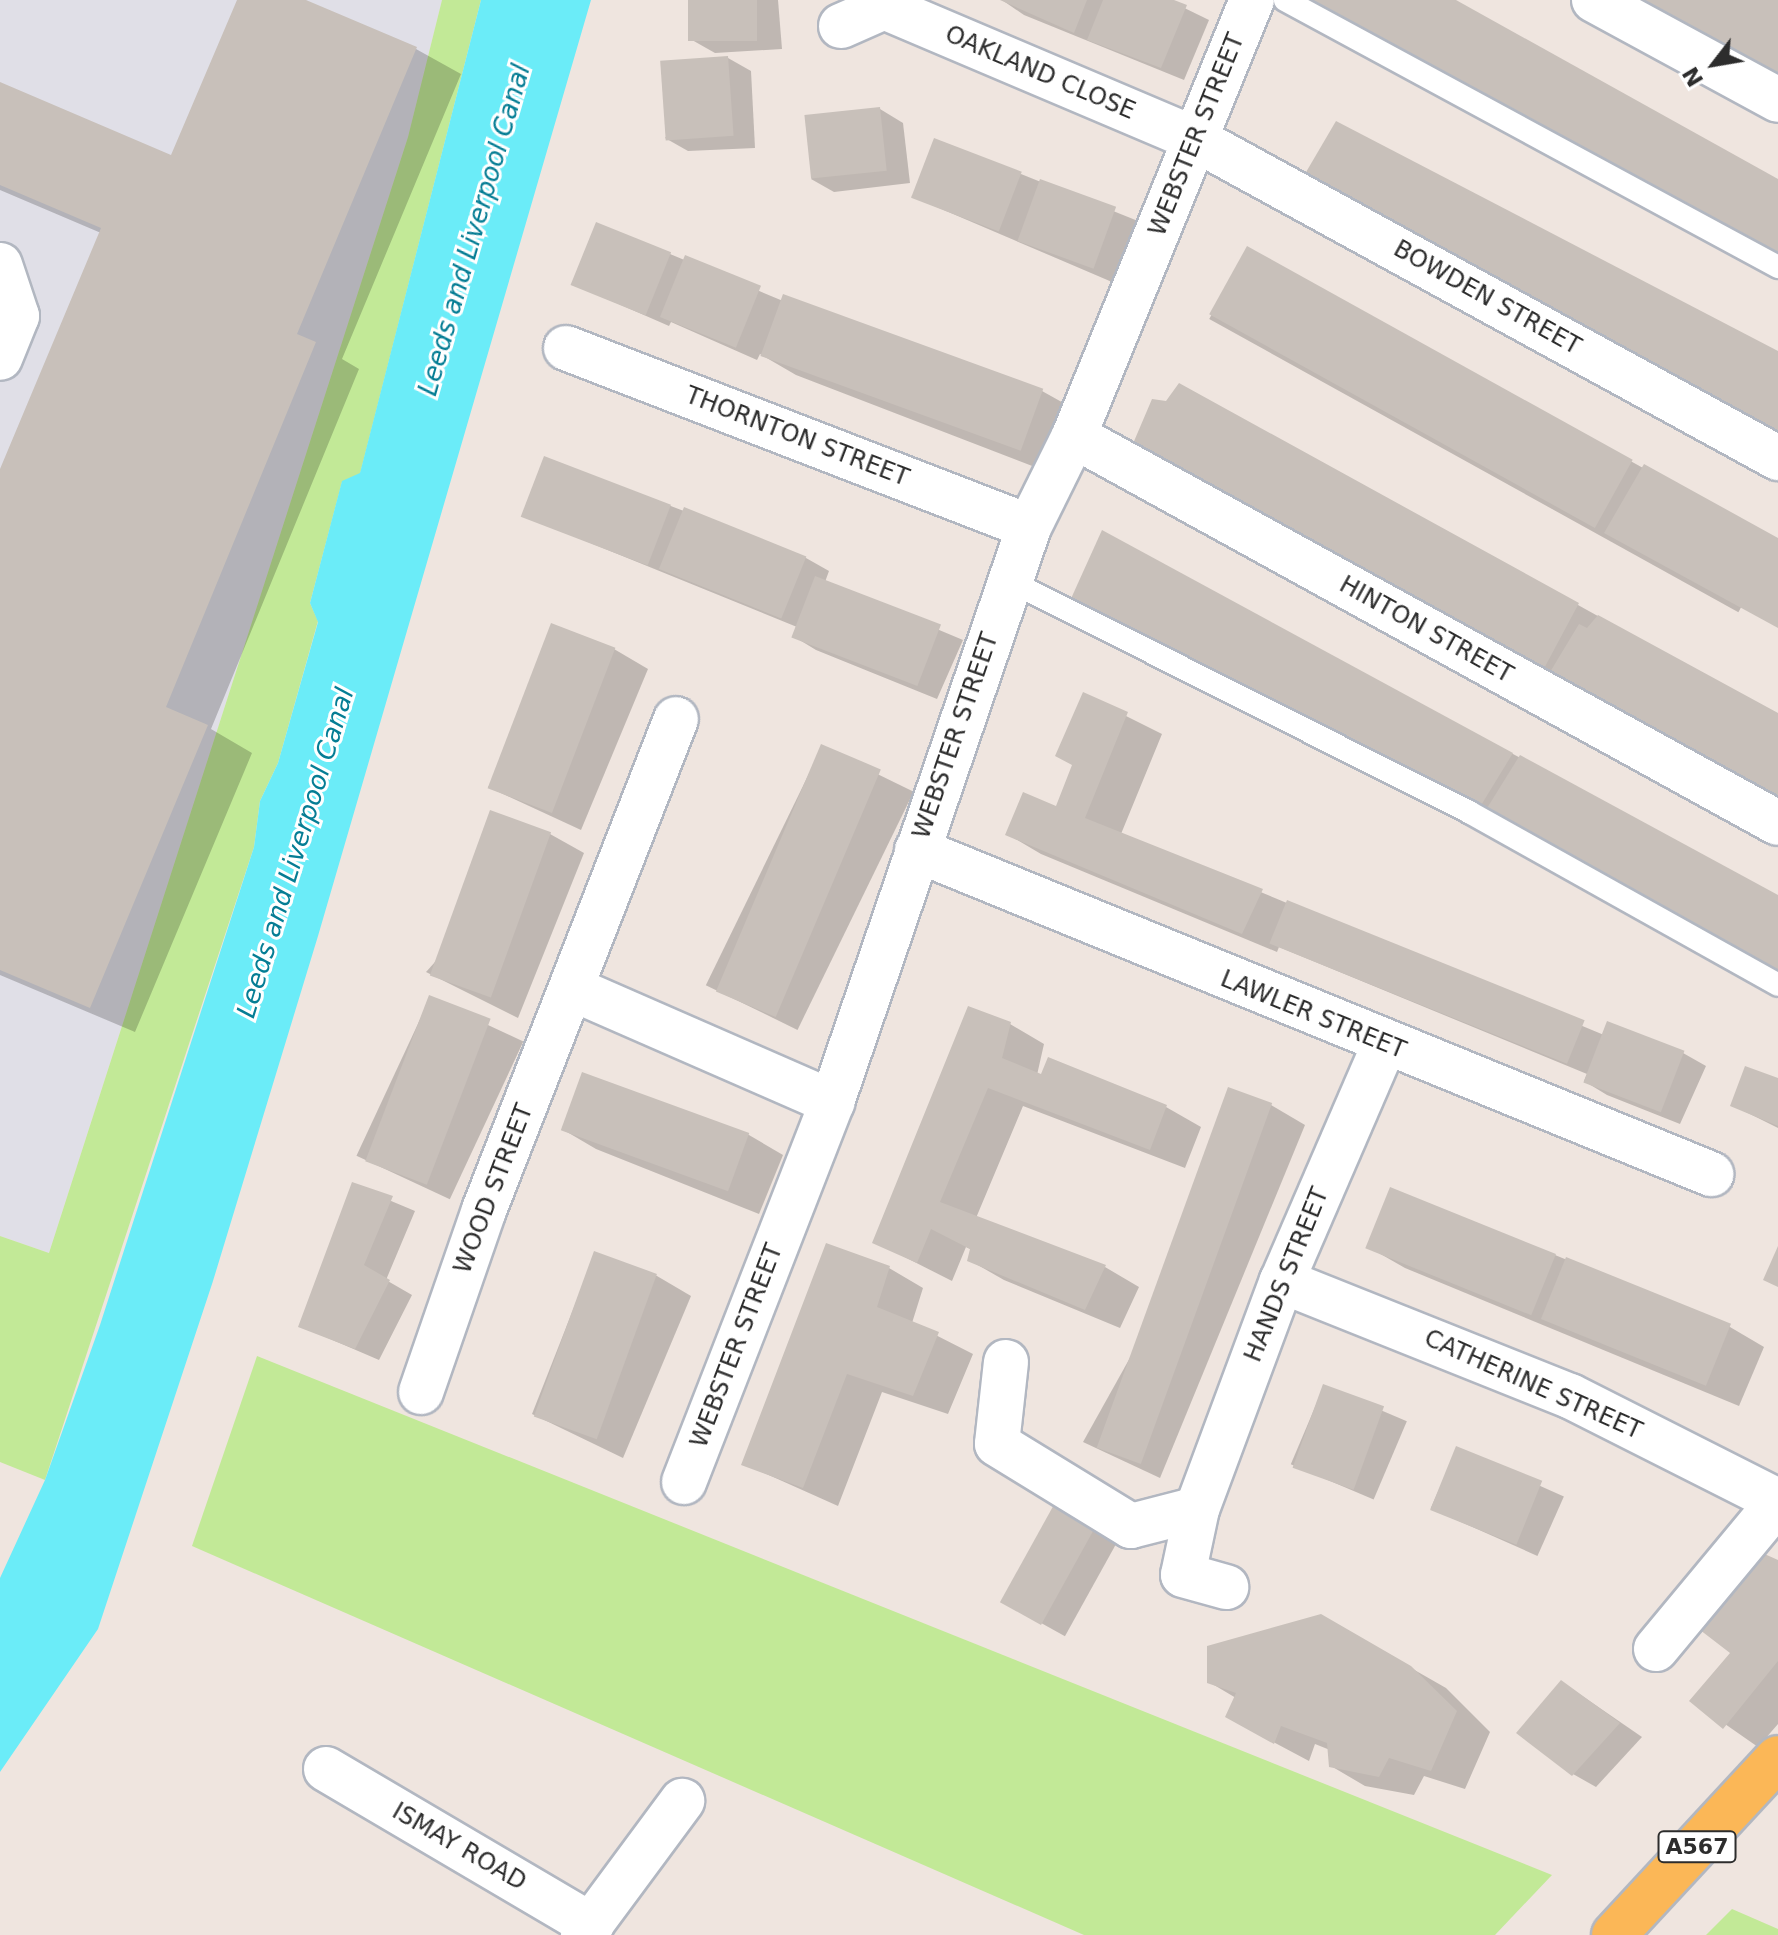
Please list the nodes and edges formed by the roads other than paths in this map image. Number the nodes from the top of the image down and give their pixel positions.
1 (1252, 0) edge
2 (1285, 0) edge
3 (1594, 0) edge
4 (841, 26) dead end
5 (1778, 100) edge
6 (1195, 139) junction
7 (0, 265) edge
8 (1778, 267) edge
9 (566, 348) dead end
10 (0, 358) edge
11 (1074, 436) junction
12 (1778, 458) edge
13 (1029, 527) junction
14 (1010, 581) junction
15 (676, 719) dead end
16 (1778, 823) edge
17 (917, 850) junction
18 (1778, 985) edge
19 (573, 989) junction
20 (1384, 1045) junction
21 (832, 1102) junction
22 (1711, 1174) dead end
23 (1282, 1281) junction
24 (1006, 1362) dead end
25 (421, 1392) dead end
26 (684, 1482) dead end
27 (1778, 1501) edge
28 (1197, 1509) junction
29 (1226, 1587) dead end
30 (1656, 1649) dead end
31 (1778, 1758) edge
32 (326, 1769) dead end
33 (682, 1801) dead end
34 (587, 1930) edge
35 (1614, 1935) edge

1 - 6 street, WEBSTER STREET
2 - 8 lane
3 - 5 street
4 - 6 street, OAKLAND CLOSE
6 - 11 street, WEBSTER STREET
6 - 12 street, BOWDEN STREET
7 - 10 street
9 - 13 street, THORNTON STREET
11 - 13 street, WEBSTER STREET
11 - 16 street, HINTON STREET
13 - 14 street, WEBSTER STREET
14 - 17 street, WEBSTER STREET
14 - 18 lane
15 - 19 street, WOOD STREET
17 - 20 street, LAWLER STREET
17 - 21 street, WEBSTER STREET
19 - 21 street
19 - 25 street, WOOD STREET
20 - 22 street, LAWLER STREET
20 - 23 street, HANDS STREET
21 - 26 street, WEBSTER STREET
23 - 27 street, CATHERINE STREET
23 - 28 street, HANDS STREET
24 - 28 street
27 - 30 street
28 - 29 street, HANDS STREET
31 - 35 main road, A567
32 - 34 street, ISMAY ROAD
33 - 34 street

